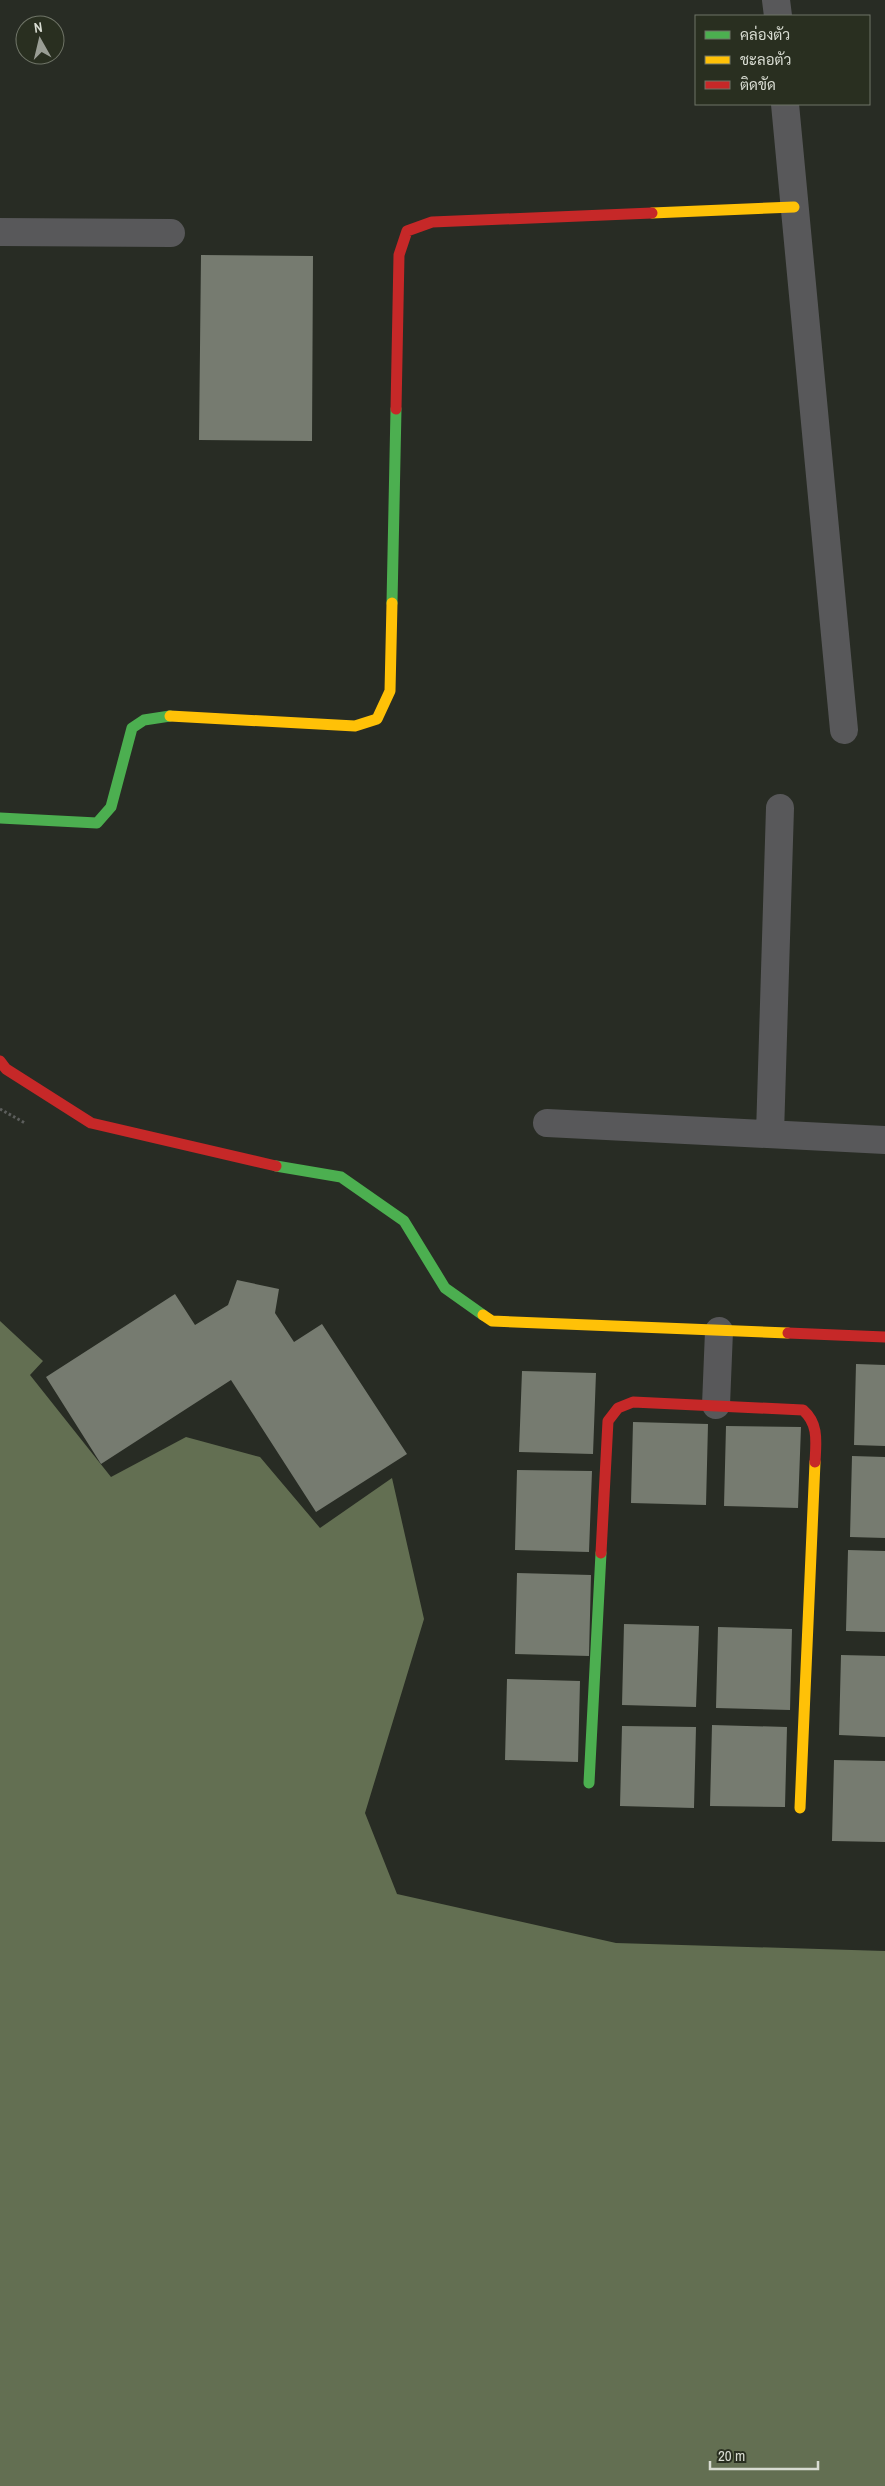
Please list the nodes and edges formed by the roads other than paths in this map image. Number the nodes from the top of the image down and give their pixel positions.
1 (776, 0) edge
2 (778, 15) edge
3 (785, 105) edge
4 (794, 207) junction
5 (0, 232) edge
6 (171, 232) dead end
7 (844, 730) dead end
8 (780, 808) dead end
9 (0, 818) edge
10 (0, 1062) edge
11 (547, 1122) dead end
12 (770, 1134) junction
13 (885, 1140) edge
14 (719, 1330) junction
15 (885, 1337) edge
16 (716, 1405) junction
17 (589, 1783) dead end
18 (800, 1808) dead end

1 - 2 street
3 - 4 street
4 - 7 street
4 - 9 street
5 - 6 street
8 - 12 street
10 - 14 street
11 - 12 street
12 - 13 street
14 - 15 street
14 - 16 street
16 - 17 street
16 - 18 street

